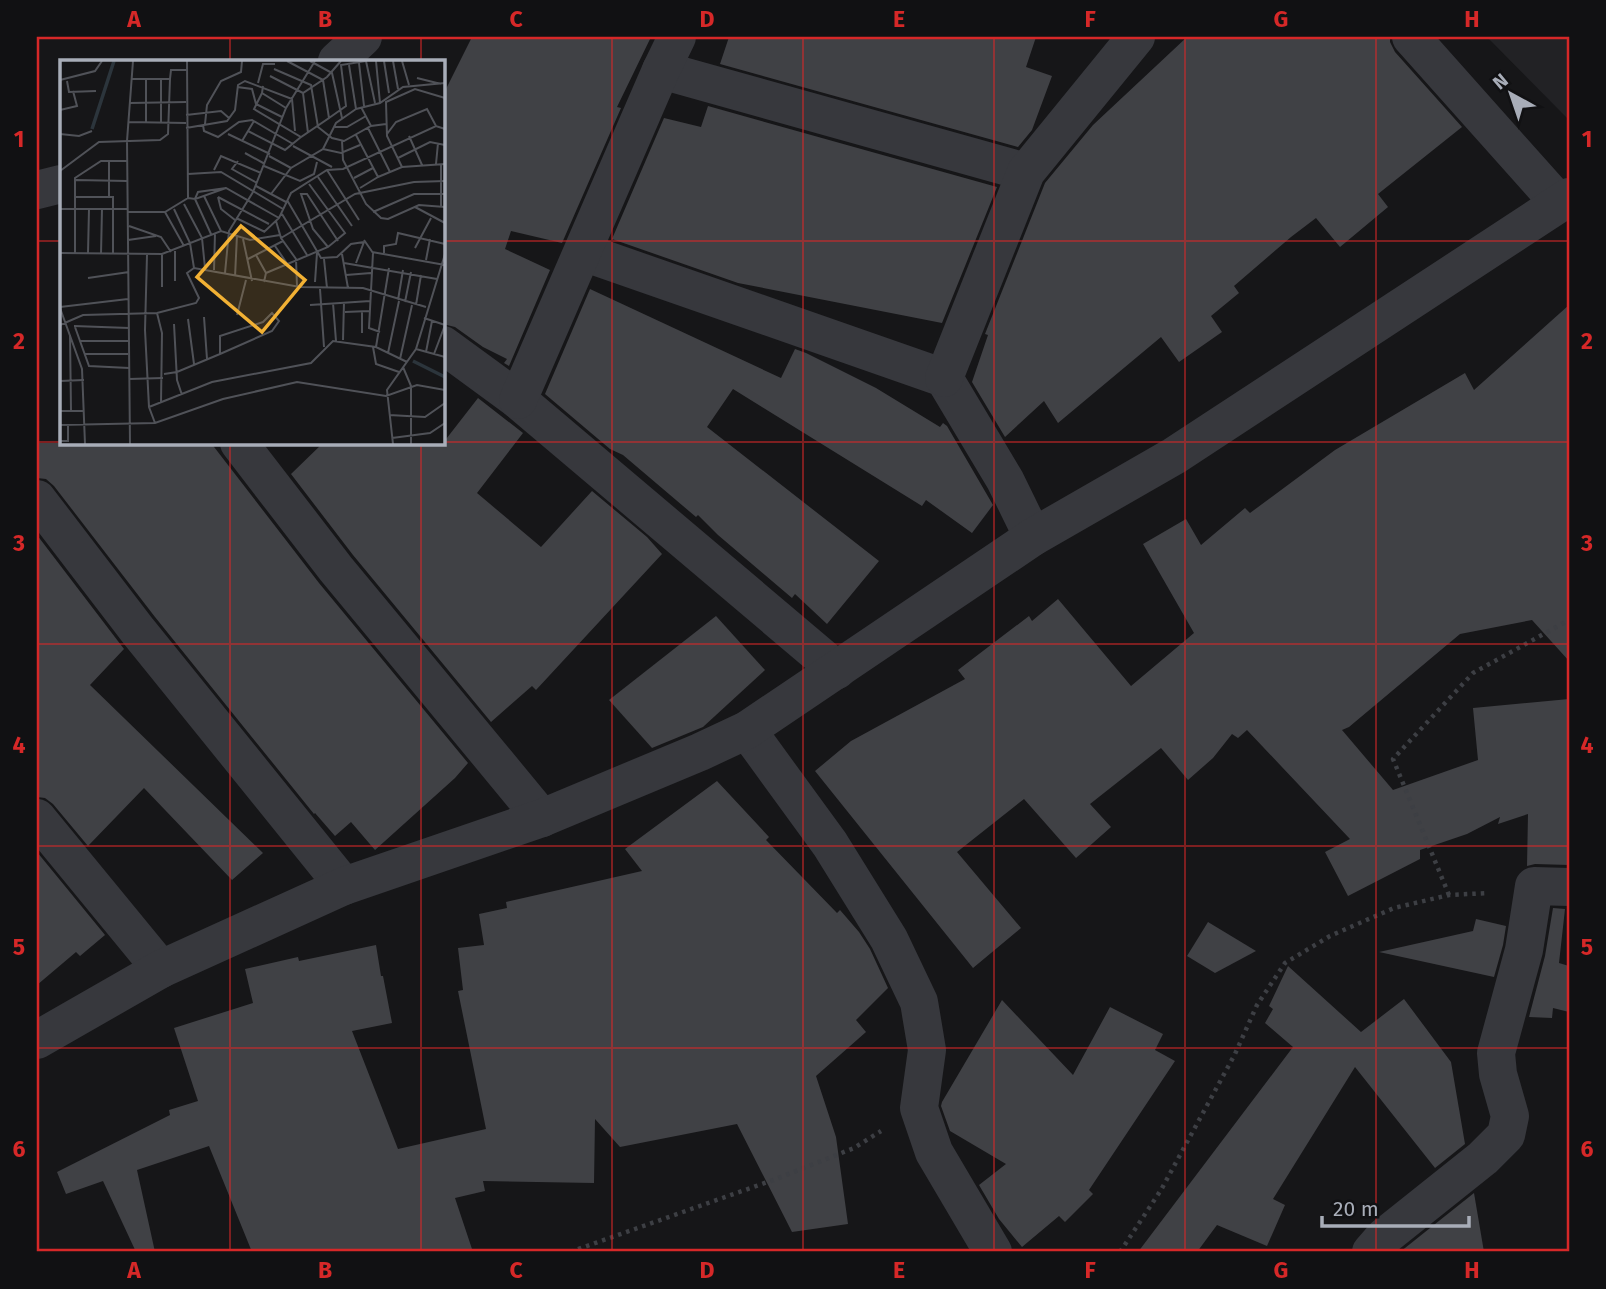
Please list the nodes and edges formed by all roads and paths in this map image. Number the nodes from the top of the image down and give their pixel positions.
1 (363, 37) edge
2 (1136, 37) edge
3 (1411, 37) edge
4 (669, 53) edge
5 (338, 60) edge
6 (1026, 172) junction
7 (1564, 200) edge
8 (583, 252) junction
9 (444, 346) edge
10 (944, 379) junction
11 (518, 401) junction
12 (240, 444) edge
13 (37, 499) edge
14 (1033, 537) junction
15 (1569, 620) edge
16 (836, 670) junction
17 (747, 730) junction
18 (37, 818) edge
19 (542, 818) junction
20 (344, 886) junction
21 (1552, 886) edge
22 (1448, 895) junction
23 (161, 968) junction
24 (37, 1040) edge
25 (919, 1108) junction
26 (570, 1252) edge
27 (993, 1252) edge
28 (1120, 1252) edge
29 (1371, 1252) edge

1 - 5 street
2 - 6 street
3 - 7 street
4 - 6 street
4 - 8 street
6 - 10 street
7 - 14 street
8 - 10 street
8 - 11 street
9 - 11 street
10 - 14 street
11 - 16 street
12 - 19 street
13 - 20 street
14 - 16 street
15 - 22 path
16 - 17 street
17 - 19 street
17 - 25 street
18 - 23 street
19 - 20 street
20 - 23 street
21 - 22 path
21 - 29 street
22 - 28 path
23 - 24 street
25 - 26 path
25 - 27 street

